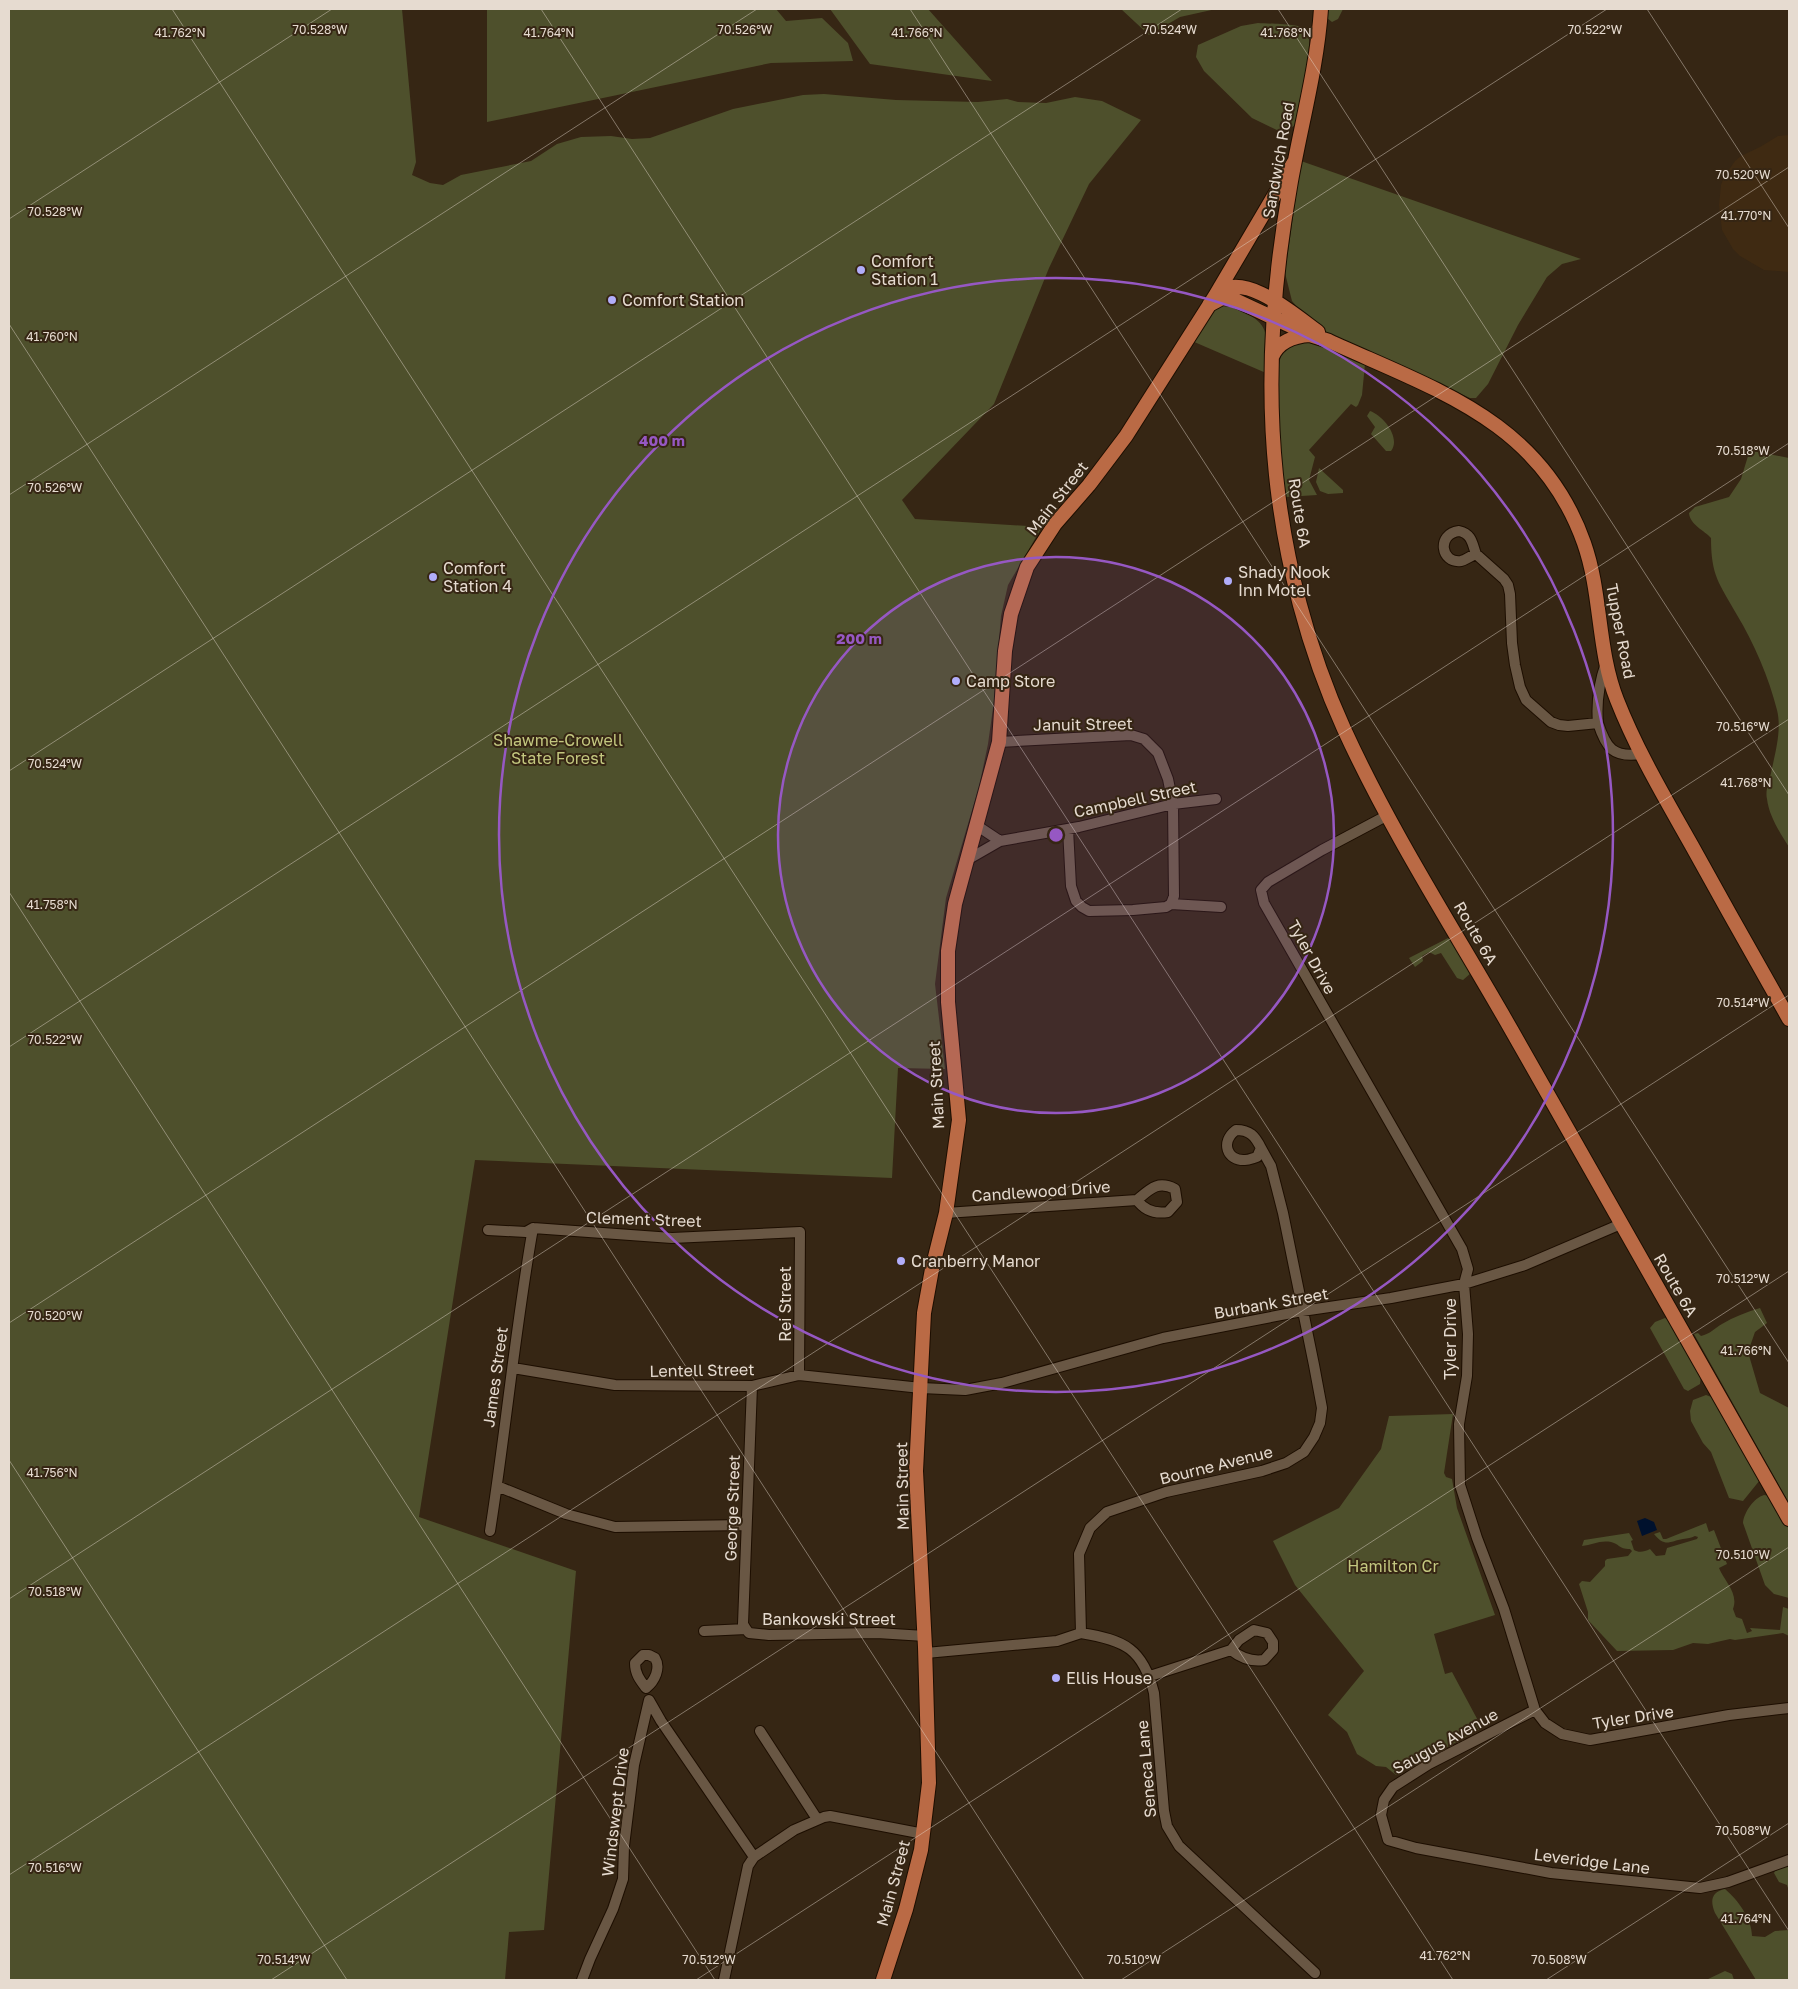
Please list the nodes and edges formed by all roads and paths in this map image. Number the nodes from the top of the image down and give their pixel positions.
1 (1321, 9) edge
2 (1294, 162) junction
3 (1275, 300) junction
4 (1212, 301) junction
5 (1274, 318) junction
6 (1310, 334) junction
7 (1329, 341) junction
8 (1272, 357) junction
9 (1476, 554) dead end
10 (1606, 662) junction
11 (1598, 723) junction
12 (999, 742) junction
13 (1641, 754) junction
14 (1216, 799) dead end
15 (1173, 804) junction
16 (1388, 815) junction
17 (976, 825) junction
18 (1068, 828) junction
19 (1000, 841) junction
20 (967, 860) junction
21 (1171, 904) junction
22 (1222, 908) dead end
23 (1789, 1019) edge
24 (1261, 1148) dead end
25 (1137, 1200) dead end
26 (946, 1212) junction
27 (1621, 1224) junction
28 (533, 1228) junction
29 (488, 1230) dead end
30 (800, 1232) joint
31 (1464, 1284) junction
32 (1302, 1311) junction
33 (513, 1368) junction
34 (799, 1375) junction
35 (752, 1386) junction
36 (920, 1388) junction
37 (497, 1486) junction
38 (1789, 1519) edge
39 (746, 1525) junction
40 (490, 1531) dead end
41 (746, 1629) junction
42 (704, 1631) dead end
43 (1081, 1633) junction
44 (925, 1636) junction
45 (1231, 1650) dead end
46 (926, 1652) junction
47 (1150, 1676) junction
48 (646, 1688) dead end
49 (649, 1700) junction
50 (1789, 1708) edge
51 (1535, 1710) junction
52 (760, 1731) dead end
53 (817, 1819) junction
54 (924, 1834) junction
55 (1388, 1840) joint
56 (754, 1857) junction
57 (1789, 1860) edge
58 (1314, 1973) dead end
59 (582, 1980) edge
60 (724, 1980) edge
61 (882, 1980) edge

1 - 2 main road, Sandwich Road
2 - 3 main road, Sandwich Road
2 - 4 main road, Main Street
3 - 4 main road
3 - 5 main road, Sandwich Road
3 - 7 main road, Tupper Road
4 - 5 main road
4 - 12 main road, Main Street
5 - 6 main road, Tupper Road
5 - 8 main road, Route 6A
6 - 7 main road, Tupper Road
6 - 8 main road
7 - 10 main road, Tupper Road
8 - 16 main road, Route 6A
9 - 11 street
10 - 11 street
10 - 13 main road, Tupper Road
11 - 13 street
12 - 15 street, Januit Street
12 - 17 main road, Main Street
13 - 23 main road, Tupper Road
14 - 15 street, Campbell Street
15 - 18 street, Campbell Street
15 - 21 street, Januit Street
16 - 27 main road, Route 6A
16 - 31 street, Tyler Drive
17 - 19 street
17 - 20 main road, Main Street
18 - 19 street, Campbell Street
18 - 21 street
19 - 20 street, Campbell Street
20 - 26 main road, Main Street
21 - 22 street
24 - 32 street, Bourne Avenue
25 - 26 street, Candlewood Drive
26 - 36 main road, Main Street
27 - 31 street, Burbank Street
27 - 38 main road, Route 6A
28 - 29 street, Clement Street
28 - 30 street, Clement Street
28 - 33 street, James Street
30 - 34 street, Rei Street
31 - 32 street, Burbank Street
31 - 51 street, Tyler Drive
32 - 36 street, Burbank Street
32 - 43 street, Bourne Avenue
33 - 35 street, Lentell Street
33 - 37 street, James Street
34 - 35 street, Lentell Street
34 - 36 street, Lentell Street
35 - 39 street, George Street
36 - 44 main road, Main Street
37 - 39 street
37 - 40 street, James Street
39 - 41 street, George Street
41 - 42 street, Bankowski Street
41 - 44 street, Bankowski Street
43 - 46 street
43 - 47 street, Seneca Lane
44 - 46 main road, Main Street
45 - 47 street
46 - 54 main road, Main Street
47 - 58 street, Seneca Lane
48 - 49 street, Windswept Drive
49 - 56 street, Windswept Drive
49 - 59 street, Windswept Drive
50 - 51 street, Tyler Drive
51 - 55 street, Saugus Avenue
52 - 53 street
53 - 54 street
53 - 56 street
54 - 61 main road, Main Street
55 - 57 street, Leveridge Lane
56 - 60 street

